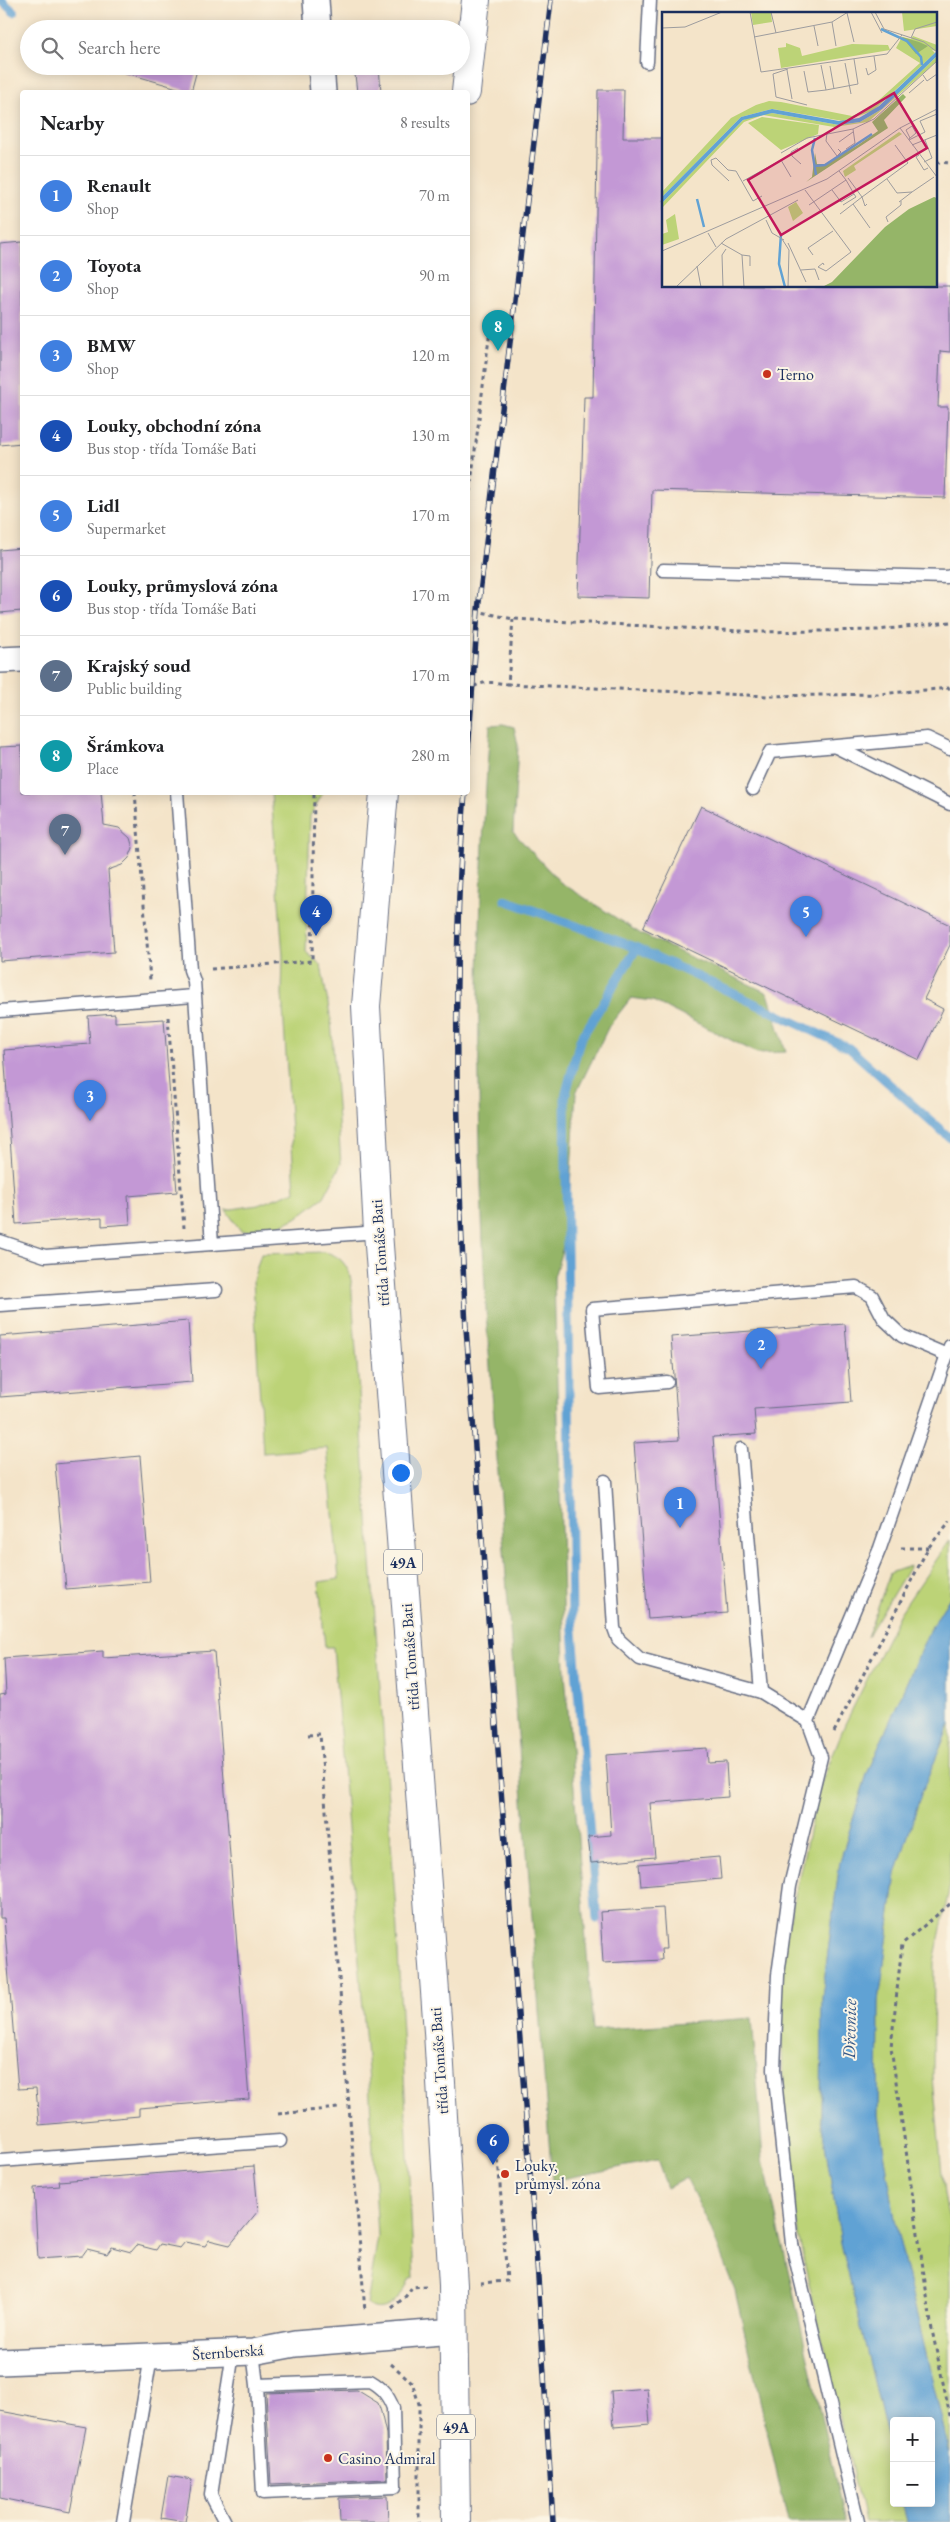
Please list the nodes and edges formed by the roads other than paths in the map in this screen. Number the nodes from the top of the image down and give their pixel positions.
1 (316, 0) edge
2 (476, 0) edge
3 (650, 0) edge
4 (317, 20) edge
5 (470, 55) edge
6 (647, 62) dead end
7 (322, 75) edge
8 (468, 75) edge
9 (323, 90) edge
10 (466, 90) edge
11 (663, 570) dead end
12 (950, 576) edge
13 (20, 658) edge
14 (0, 660) edge
15 (836, 746) junction
16 (950, 749) edge
17 (753, 789) dead end
18 (177, 795) edge
19 (384, 795) edge
20 (950, 804) edge
21 (194, 996) junction
22 (0, 1011) edge
23 (378, 1232) junction
24 (0, 1241) edge
25 (212, 1244) junction
26 (216, 1290) dead end
27 (0, 1305) edge
28 (948, 1351) edge
29 (667, 1382) dead end
30 (741, 1449) dead end
31 (605, 1481) dead end
32 (761, 1692) junction
33 (808, 1721) junction
34 (280, 2141) dead end
35 (0, 2161) edge
36 (454, 2331) junction
37 (243, 2352) junction
38 (151, 2356) junction
39 (0, 2362) edge
40 (257, 2385) junction
41 (123, 2522) edge
42 (225, 2522) edge
43 (456, 2522) edge
44 (858, 2522) edge

1 - 4 street
2 - 5 main road
3 - 6 lane
7 - 9 street
8 - 10 main road
11 - 12 lane
13 - 14 street
15 - 16 lane
15 - 17 lane
15 - 20 lane
18 - 21 lane
19 - 23 main road, třída Tomáše Bati / 49A
21 - 22 lane
21 - 25 lane
23 - 25 lane
23 - 36 main road, třída Tomáše Bati / 49A
24 - 25 lane
26 - 27 lane
28 - 29 lane
28 - 33 lane
30 - 32 lane
31 - 32 lane
32 - 33 lane
33 - 44 lane
34 - 35 lane
36 - 37 street, Šternberská
36 - 43 main road, třída Tomáše Bati / 49A
37 - 38 street, Šternberská
37 - 40 lane
37 - 42 lane
38 - 39 street, Šternberská
38 - 41 lane
40 - 40 lane

